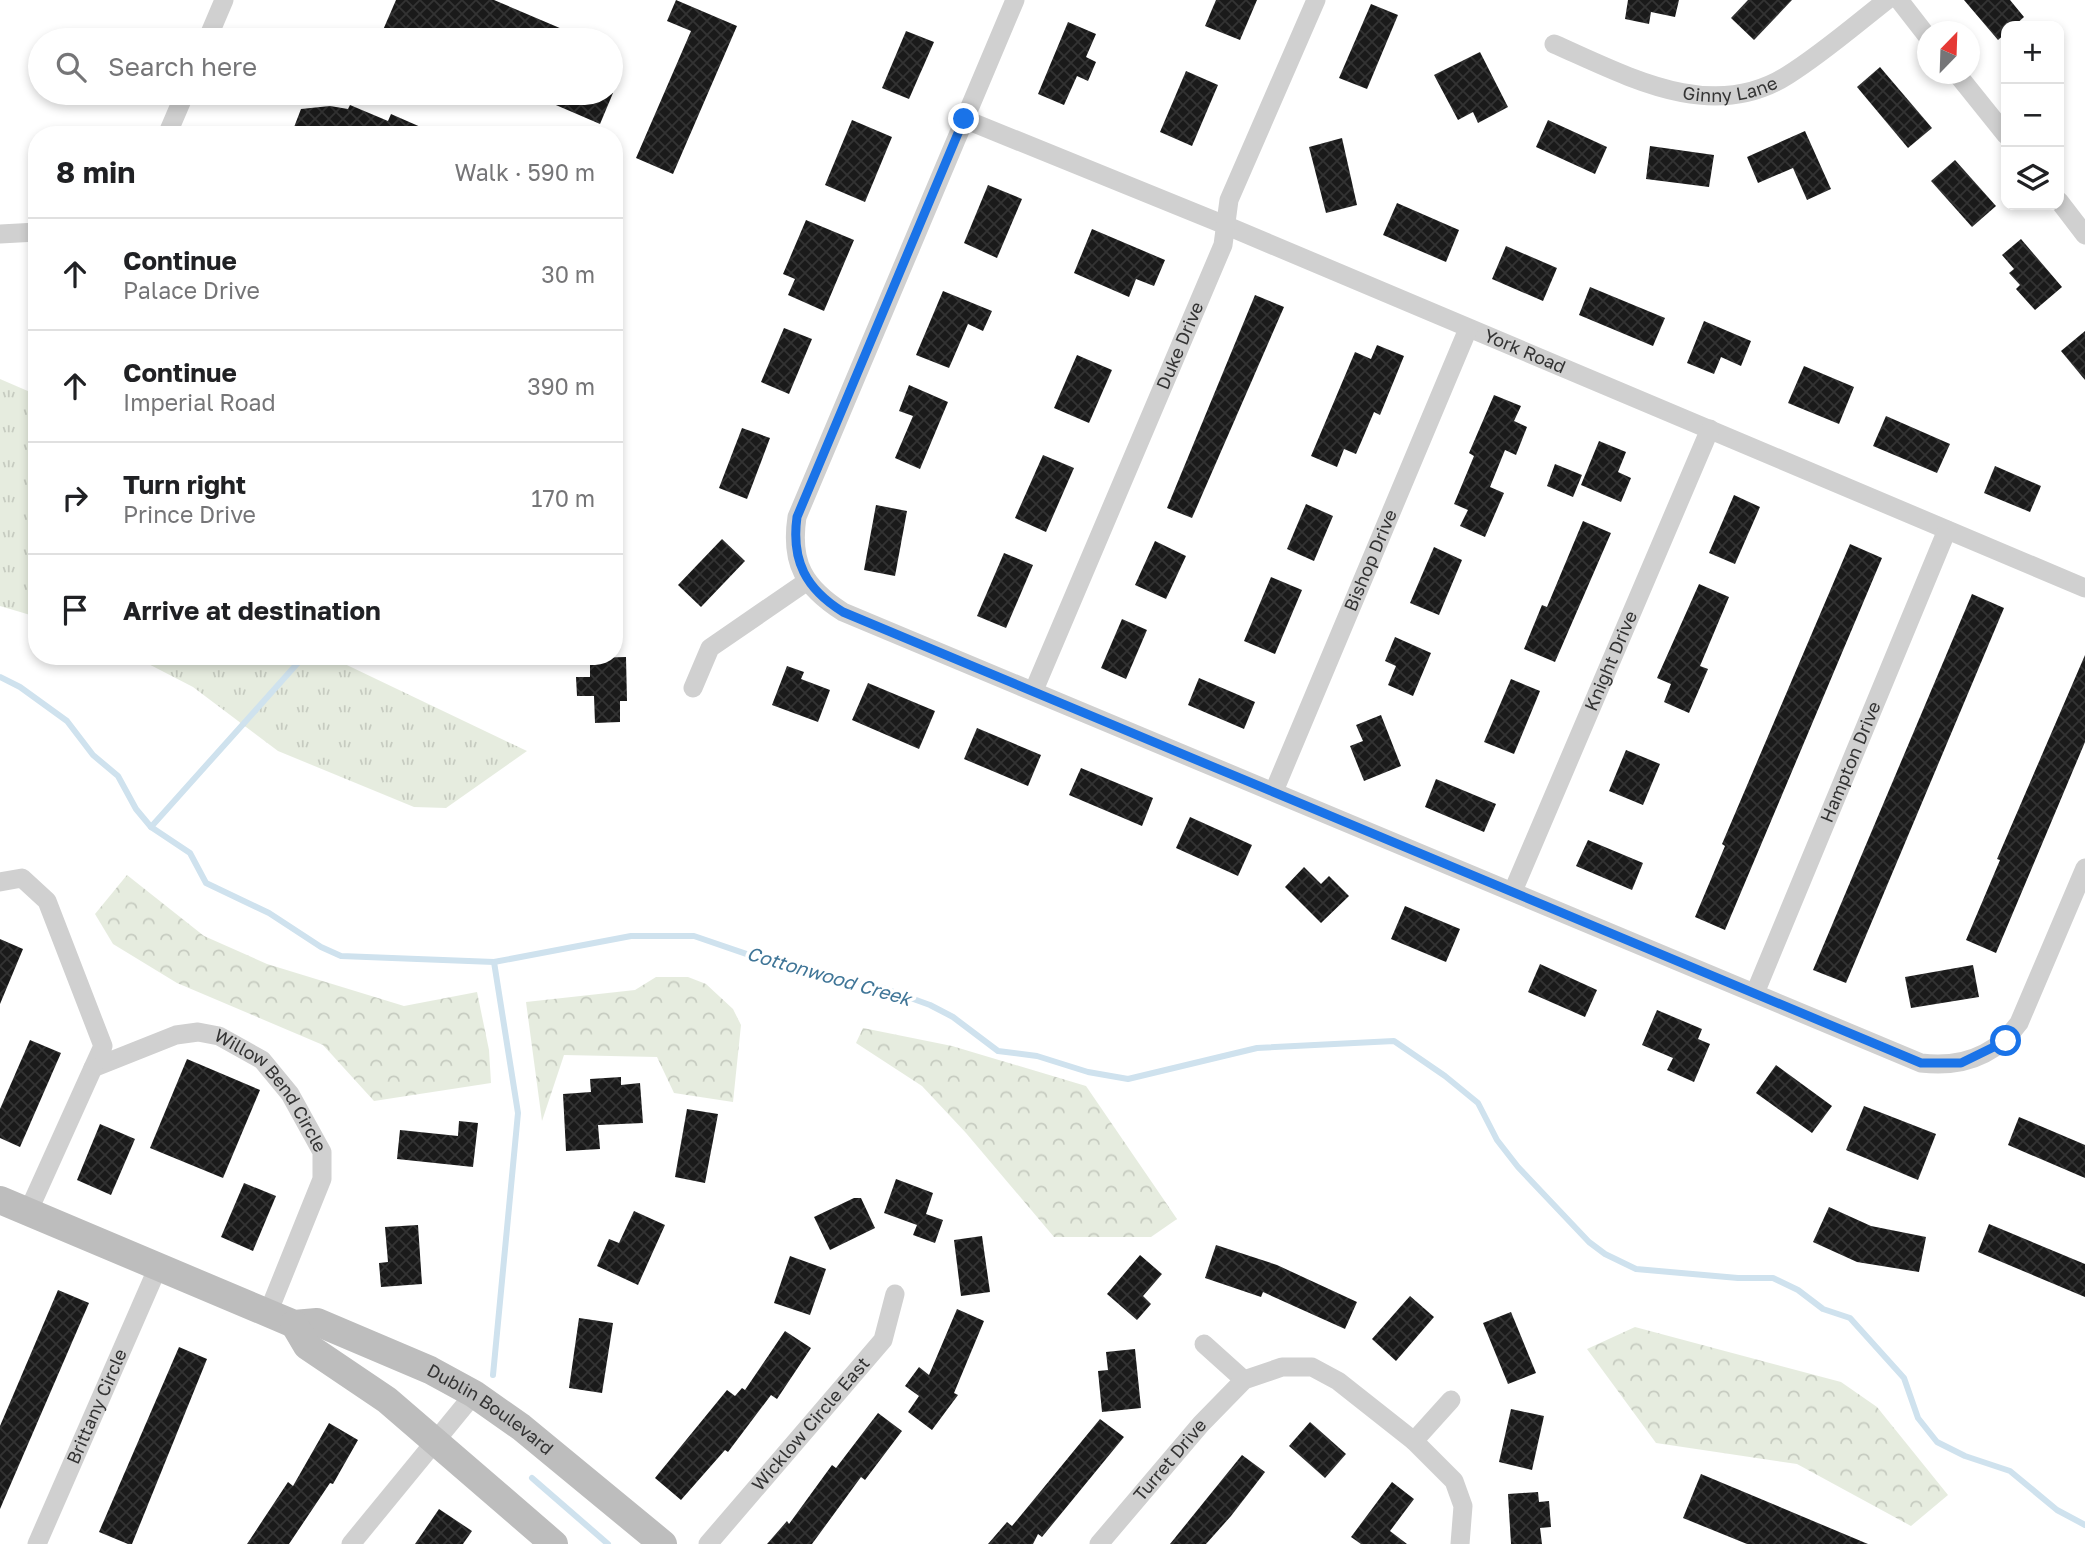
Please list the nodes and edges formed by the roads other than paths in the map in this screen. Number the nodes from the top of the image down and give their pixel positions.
1 (224, 0) edge
2 (1015, 0) edge
3 (1316, 0) edge
4 (1887, 0) edge
5 (1899, 0) edge
6 (1917, 23) edge
7 (212, 28) edge
8 (1554, 44) dead end
9 (1965, 84) edge
10 (180, 105) edge
11 (964, 119) junction
12 (171, 126) edge
13 (2001, 129) edge
14 (2064, 207) edge
15 (1225, 225) junction
16 (28, 232) edge
17 (0, 234) edge
18 (2085, 234) edge
19 (1468, 328) junction
20 (1710, 429) junction
21 (1947, 530) junction
22 (806, 582) junction
23 (2085, 588) edge
24 (693, 688) dead end
25 (1034, 690) junction
26 (1274, 791) junction
27 (2085, 868) edge
28 (0, 882) edge
29 (1513, 891) junction
30 (1755, 993) junction
31 (93, 1068) junction
32 (0, 1200) edge
33 (28, 1212) junction
34 (158, 1267) junction
35 (895, 1294) dead end
36 (281, 1319) junction
37 (1204, 1344) dead end
38 (1244, 1380) junction
39 (474, 1394) junction
40 (1451, 1400) dead end
41 (1414, 1441) junction
42 (434, 1442) junction
43 (37, 1544) edge
44 (351, 1544) edge
45 (554, 1544) edge
46 (663, 1544) edge
47 (708, 1544) edge
48 (1099, 1544) edge
49 (1460, 1544) edge

1 - 7 street
2 - 11 street
3 - 15 street, Duke Drive
4 - 8 street, Ginny Lane
5 - 6 street
9 - 13 street
10 - 12 street
11 - 15 street, York Road
11 - 22 street
14 - 18 street
15 - 19 street, York Road
15 - 25 street, Duke Drive
16 - 17 street
19 - 20 street, York Road
19 - 26 street, Bishop Drive
20 - 21 street, York Road
20 - 29 street, Knight Drive
21 - 23 street, York Road
21 - 30 street, Hampton Drive
22 - 24 street
22 - 25 street
25 - 26 street
26 - 29 street
27 - 30 street
28 - 31 street
29 - 30 street
31 - 33 street
31 - 36 street, Willow Bend Circle
32 - 33 main road, Dublin Boulevard
33 - 34 main road, Dublin Boulevard
34 - 36 main road, Dublin Boulevard
34 - 43 street, Brittany Circle
35 - 47 street, Wicklow Circle East
36 - 39 main road, Dublin Boulevard
36 - 42 main road, Dublin Boulevard
37 - 38 street
38 - 41 street, Turret Drive
38 - 48 street, Turret Drive
39 - 42 street
39 - 46 main road, Dublin Boulevard
40 - 41 street
41 - 49 street, Turret Drive
42 - 44 street
42 - 45 main road, Dublin Boulevard

